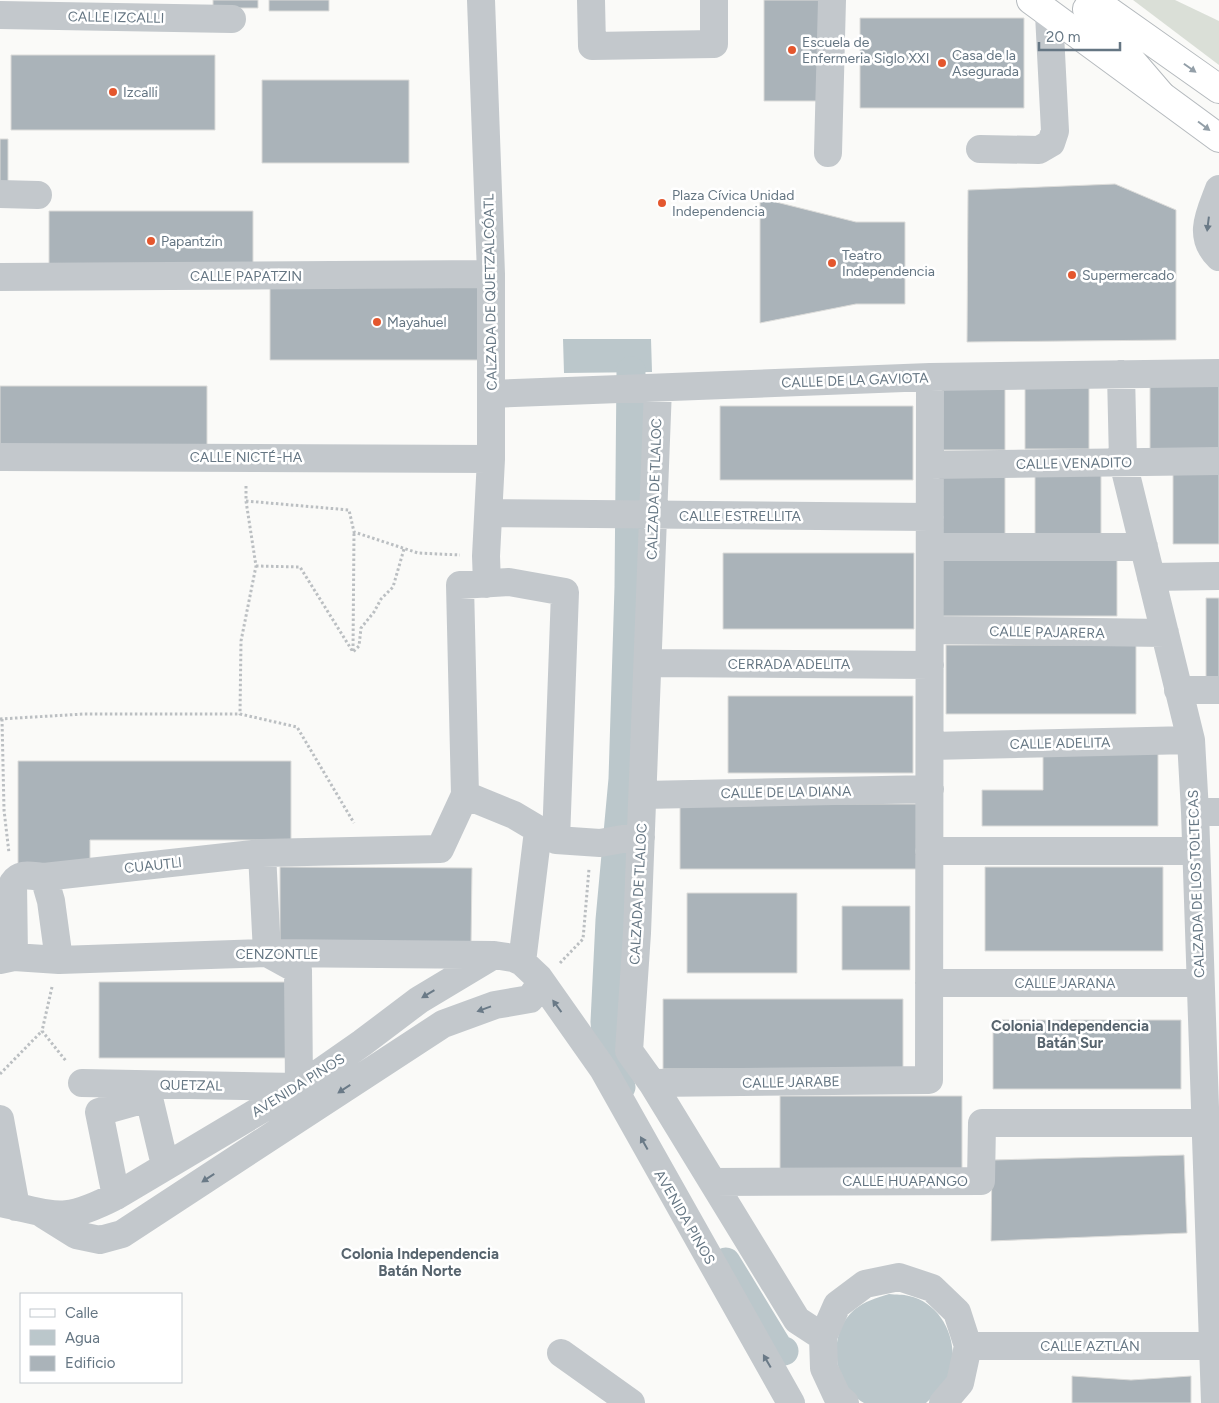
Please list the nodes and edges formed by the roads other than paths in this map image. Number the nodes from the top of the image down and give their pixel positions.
1 (481, 0) edge
2 (591, 0) edge
3 (714, 0) edge
4 (832, 0) edge
5 (1080, 0) edge
6 (1093, 0) edge
7 (1040, 7) edge
8 (0, 16) edge
9 (232, 19) dead end
10 (1219, 88) edge
11 (1160, 94) junction
12 (1219, 138) edge
13 (980, 149) dead end
14 (828, 153) dead end
15 (1219, 189) edge
16 (0, 194) edge
17 (38, 195) dead end
18 (1219, 257) edge
19 (491, 274) junction
20 (0, 277) edge
21 (1219, 373) edge
22 (1122, 374) junction
23 (930, 377) junction
24 (658, 388) junction
25 (491, 394) junction
26 (0, 457) edge
27 (491, 459) junction
28 (1219, 461) edge
29 (1123, 462) junction
30 (930, 465) junction
31 (489, 513) junction
32 (653, 516) junction
33 (930, 517) junction
34 (930, 547) junction
35 (1144, 548) junction
36 (1219, 576) edge
37 (1151, 577) junction
38 (487, 584) junction
39 (930, 630) junction
40 (1165, 633) junction
41 (648, 663) junction
42 (930, 665) junction
43 (1178, 690) junction
44 (1219, 690) edge
45 (1191, 740) junction
46 (930, 746) junction
47 (930, 789) junction
48 (466, 795) junction
49 (643, 795) junction
50 (1207, 812) edge
51 (547, 835) junction
52 (638, 837) junction
53 (930, 851) junction
54 (1196, 851) junction
55 (262, 853) junction
56 (44, 877) junction
57 (1208, 911) edge
58 (267, 953) junction
59 (494, 955) junction
60 (7, 958) edge
61 (59, 960) junction
62 (522, 962) junction
63 (541, 983) junction
64 (930, 983) junction
65 (1200, 983) junction
66 (1210, 1011) edge
67 (82, 1083) road end
68 (652, 1083) junction
69 (299, 1087) junction
70 (0, 1119) edge
71 (1212, 1123) edge
72 (165, 1166) junction
73 (713, 1182) junction
74 (116, 1196) junction
75 (19, 1208) edge
76 (1214, 1222) edge
77 (823, 1337) junction
78 (968, 1346) junction
79 (1216, 1346) edge
80 (561, 1353) dead end
81 (631, 1403) edge
82 (792, 1403) edge
83 (845, 1403) edge
84 (943, 1403) edge
85 (1214, 1403) edge

1 - 19 street, CALZADA DE QUETZALCÓATL
2 - 3 street
4 - 14 street
5 - 11 main road
6 -> 10 main road
7 - 11 main road
7 - 13 street
8 - 9 street, CALLE IZCALLI
11 -> 12 main road
15 -> 18 street
16 - 17 street
19 - 20 street, CALLE PAPATZIN
19 - 25 street, CALZADA DE QUETZALCÓATL
21 - 22 street, CALLE DE LA GAVIOTA
22 - 23 street, CALLE DE LA GAVIOTA
22 - 29 street, CALZADA DE LOS TOLTECAS
23 - 24 street, CALLE DE LA GAVIOTA
23 - 30 street
24 - 25 street, CALLE DE LA GAVIOTA
24 - 32 street, CALZADA DE TLALOC
25 - 27 street, CALZADA DE QUETZALCÓATL
26 - 27 street, CALLE NICTÉ-HA
27 - 31 street, CALZADA DE QUETZALCÓATL
28 - 29 street, CALLE VENADITO
29 - 30 street, CALLE VENADITO
29 - 35 street, CALZADA DE LOS TOLTECAS
30 - 33 street
31 - 32 street, CALLE ESTRELLITA
31 - 38 street, CALZADA DE QUETZALCÓATL
32 - 33 street, CALLE ESTRELLITA
32 - 41 street, CALZADA DE TLALOC
33 - 34 street
34 - 35 street
34 - 39 street
35 - 37 street, CALZADA DE LOS TOLTECAS
36 - 37 street
37 - 40 street, CALZADA DE LOS TOLTECAS
38 - 48 street
38 - 51 street
39 - 40 street, CALLE PAJARERA
39 - 42 street
40 - 43 street, CALZADA DE LOS TOLTECAS
41 - 42 street, CERRADA ADELITA
41 - 49 street, CALZADA DE TLALOC
42 - 46 street
43 - 44 street
43 - 45 street, CALZADA DE LOS TOLTECAS
45 - 46 street, CALLE ADELITA
45 - 50 street, CALZADA DE LOS TOLTECAS
46 - 47 street
47 - 49 street, CALLE DE LA DIANA
47 - 53 street
48 - 51 street
48 - 55 street, CUAUTLI
49 - 52 street, CALZADA DE TLALOC
50 - 54 street, CALZADA DE LOS TOLTECAS
51 - 52 street
51 - 62 street
52 - 68 street, CALZADA DE TLALOC
53 - 54 street
53 - 64 street
54 - 57 street, CALZADA DE LOS TOLTECAS
55 - 56 street, CUAUTLI
55 - 58 street
56 - 60 street, CUAUTLI
56 - 61 street
57 - 65 street, CALZADA DE LOS TOLTECAS
58 - 59 street, CENZONTLE
58 - 61 street, CENZONTLE
58 - 69 street
59 - 62 street
59 -> 69 street, AVENIDA PINOS
60 - 61 street, CENZONTLE
62 - 63 street, AVENIDA PINOS
63 -> 75 street, AVENIDA PINOS
82 -> 63 street, AVENIDA PINOS
64 - 65 street, CALLE JARANA
64 - 68 street, CALLE JARABE
65 - 66 street, CALZADA DE LOS TOLTECAS
66 - 71 street, CALZADA DE LOS TOLTECAS
67 - 69 street, QUETZAL
68 - 73 street, CALZADA DE TLALOC
69 - 72 street, AVENIDA PINOS
70 - 75 street
71 - 73 street, CALLE HUAPANGO
71 - 76 street, CALZADA DE LOS TOLTECAS
72 - 74 street, AVENIDA PINOS
72 - 74 street
73 - 77 street, CALZADA DE TLALOC
74 - 75 street, AVENIDA PINOS
76 - 79 street, CALZADA DE LOS TOLTECAS
77 - 78 street
77 - 83 street
78 - 79 street, CALLE AZTLÁN
78 - 84 street
79 - 85 street, CALZADA DE LOS TOLTECAS
80 - 81 street

